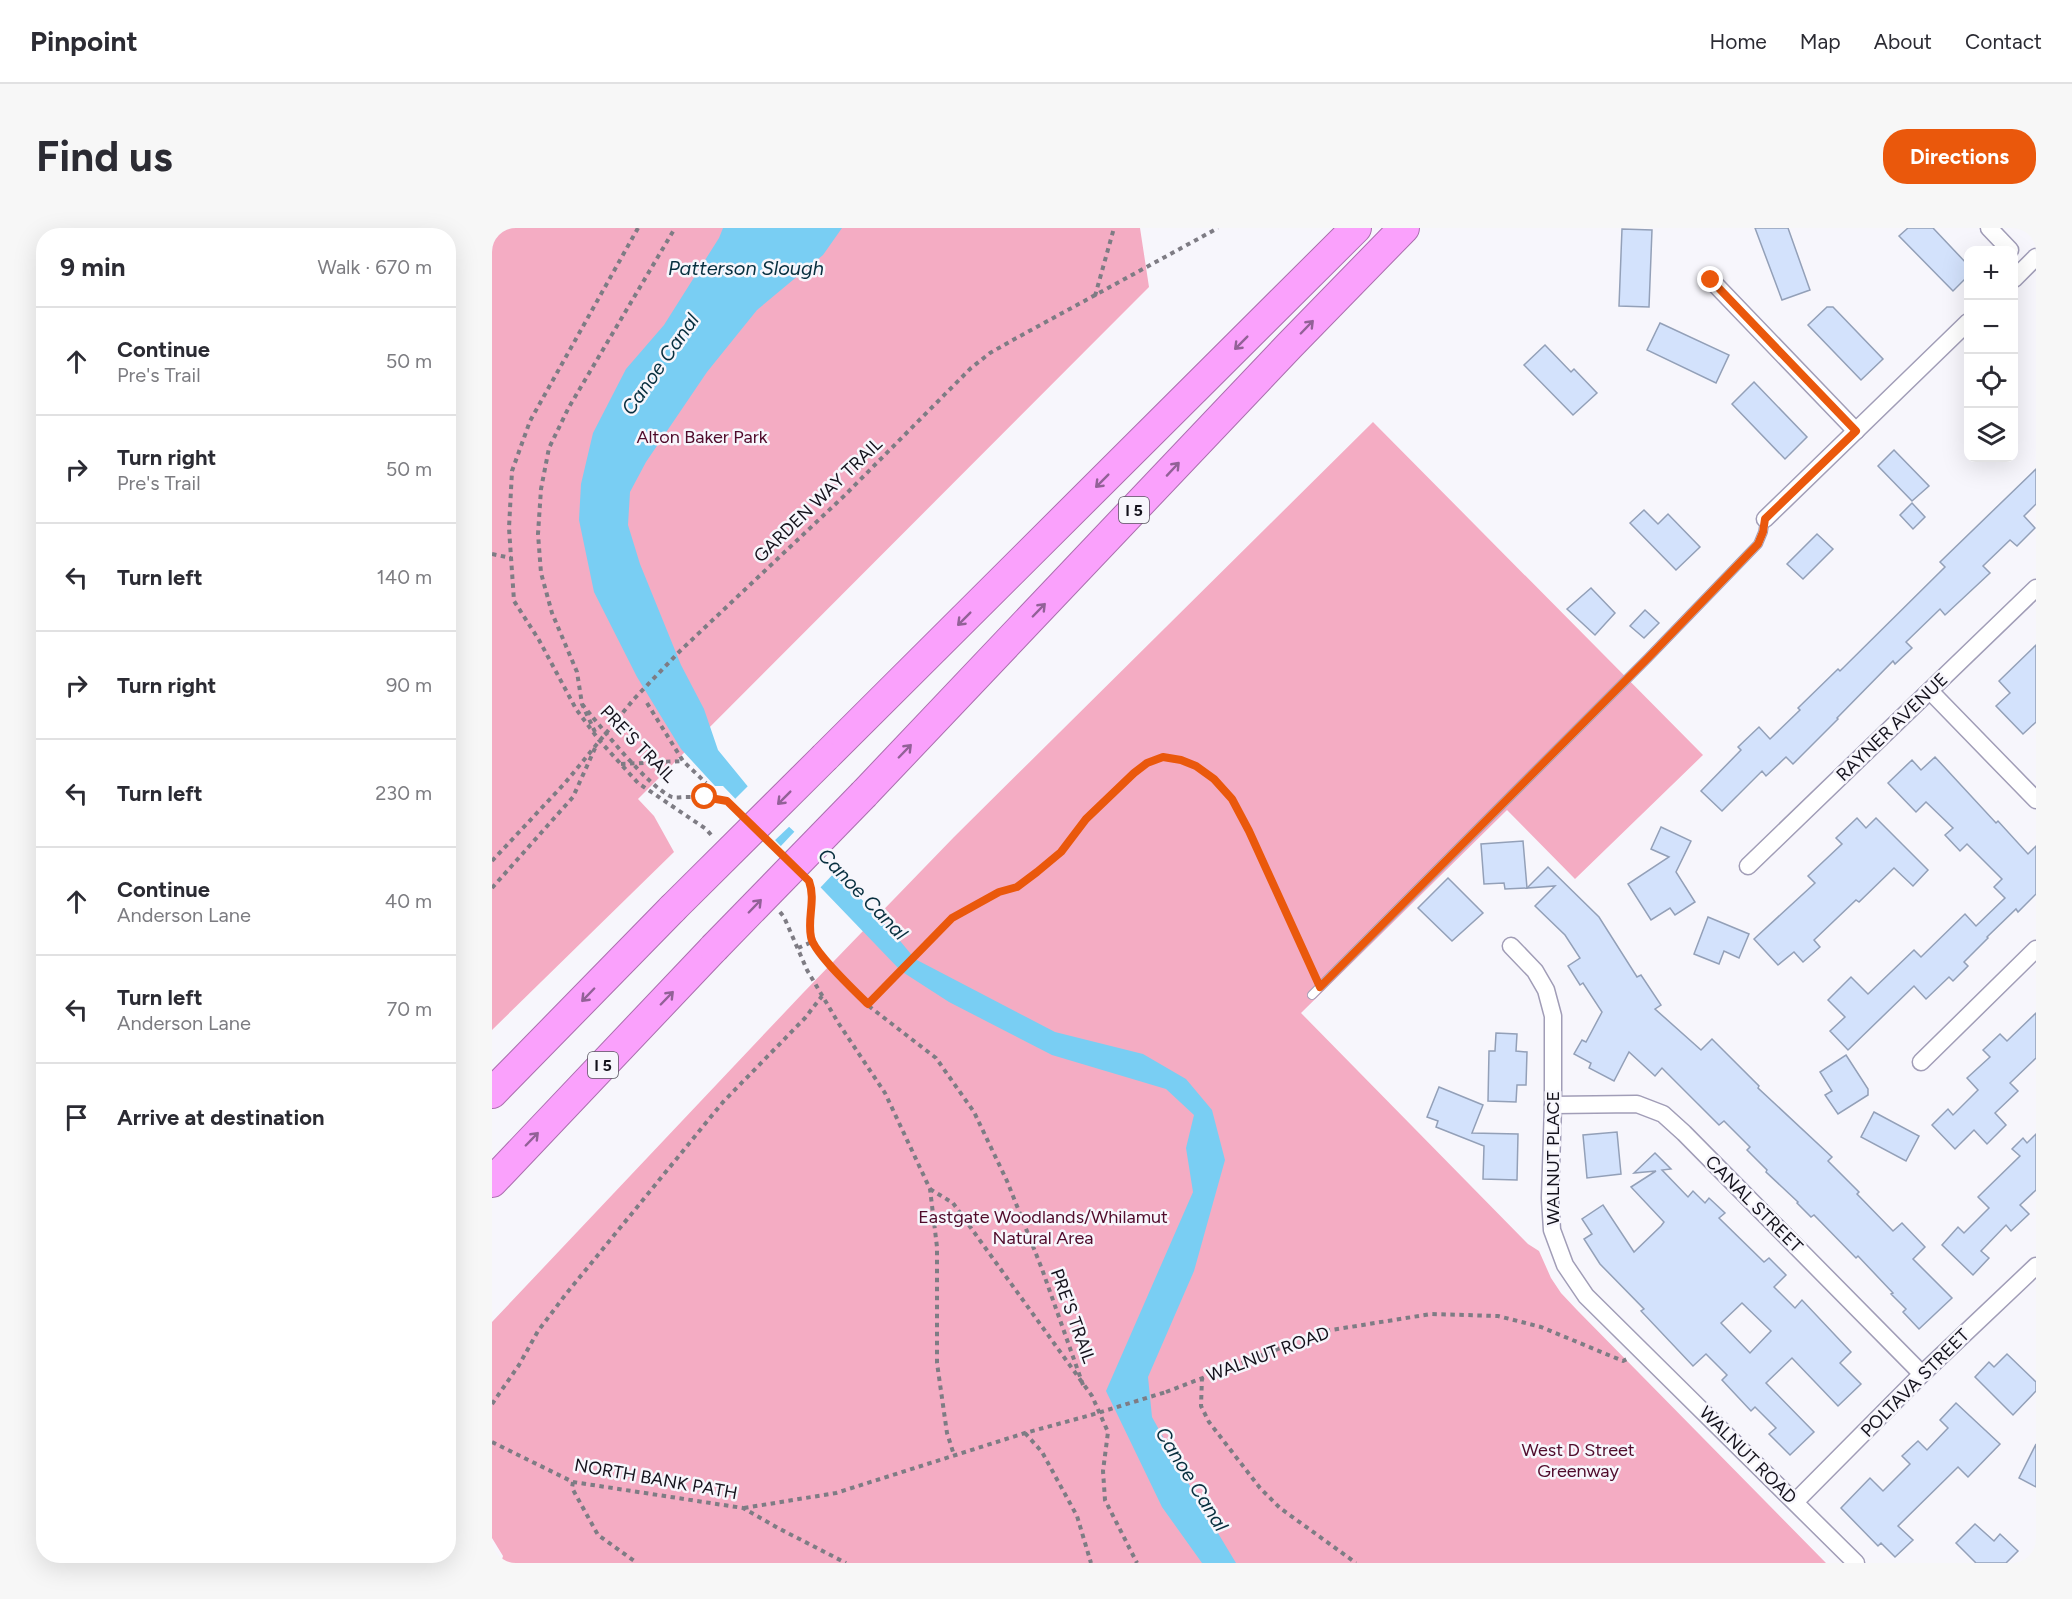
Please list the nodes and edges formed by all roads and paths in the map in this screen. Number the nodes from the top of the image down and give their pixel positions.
1 (675, 228) edge
2 (1114, 228) edge
3 (1218, 228) edge
4 (1356, 228) edge
5 (1404, 228) edge
6 (1989, 228) edge
7 (2006, 246) edge
8 (2031, 262) edge
9 (2018, 274) edge
10 (1711, 280) dead end
11 (1095, 296) junction
12 (1964, 326) edge
13 (1856, 431) junction
14 (1765, 519) joint
15 (492, 554) edge
16 (511, 558) dead end
17 (2036, 588) edge
18 (1930, 691) junction
19 (648, 703) dead end
20 (582, 704) junction
21 (606, 732) junction
22 (599, 740) junction
23 (683, 761) junction
24 (633, 763) junction
25 (621, 764) dead end
26 (706, 783) dead end
27 (2036, 800) edge
28 (743, 817) dead end
29 (492, 861) edge
30 (1748, 866) dead end
31 (809, 881) dead end
32 (492, 888) edge
33 (812, 942) junction
34 (1511, 946) dead end
35 (798, 948) dead end
36 (2036, 949) edge
37 (1320, 987) junction
38 (1312, 995) dead end
39 (822, 996) dead end
40 (868, 1004) junction
41 (1921, 1062) dead end
42 (492, 1094) edge
43 (1553, 1105) junction
44 (492, 1182) edge
45 (930, 1189) dead end
46 (2036, 1266) edge
47 (1642, 1350) junction
48 (1922, 1374) junction
49 (1202, 1377) junction
50 (1085, 1387) junction
51 (492, 1404) edge
52 (1025, 1433) junction
53 (492, 1442) edge
54 (573, 1482) junction
55 (1795, 1502) junction
56 (743, 1508) junction
57 (637, 1563) edge
58 (846, 1563) edge
59 (1091, 1563) edge
60 (1137, 1563) edge
61 (1356, 1563) edge
62 (1856, 1563) edge

1 - 20 path, PRE'S TRAIL
2 - 11 path
3 - 11 path, GARDEN WAY TRAIL
4 -> 42 highway, I 5, bridge
44 -> 5 highway, I 5, bridge
6 - 7 street
8 - 9 street
10 - 13 street
11 - 21 path, GARDEN WAY TRAIL
12 - 13 street
13 - 14 street
14 - 37 lane
15 - 16 path
17 - 18 street, RAYNER AVENUE
18 - 27 street
18 - 30 street, RAYNER AVENUE
19 - 23 path
20 - 21 path, PRE'S TRAIL
20 - 22 path, PRE'S TRAIL
21 - 22 path, GARDEN WAY TRAIL
21 - 24 path, PRE'S TRAIL
22 - 29 path, GARDEN WAY TRAIL
22 - 32 path, PRE'S TRAIL
23 - 24 path
23 - 26 path
24 - 25 path
24 - 28 path, PRE'S TRAIL
31 - 33 path
33 - 35 path
33 - 40 path, PRE'S TRAIL
34 - 43 street, WALNUT PLACE
36 - 41 street
37 - 38 lane
37 - 40 path
39 - 51 path
40 - 50 path, PRE'S TRAIL
43 - 47 street, WALNUT PLACE
43 - 48 street, CANAL STREET
45 - 50 path
46 - 48 street, POLTAVA STREET
47 - 49 path, WALNUT ROAD
47 - 55 street, WALNUT ROAD
48 - 55 street, POLTAVA STREET
49 - 52 path, WALNUT ROAD, bridge
49 - 61 path
50 - 60 path, PRE'S TRAIL
52 - 56 path, WALNUT ROAD
52 - 59 path
53 - 54 path, NORTH BANK PATH
54 - 56 path, NORTH BANK PATH
54 - 57 path
55 - 62 street, WALNUT ROAD
56 - 58 path, NORTH BANK PATH

